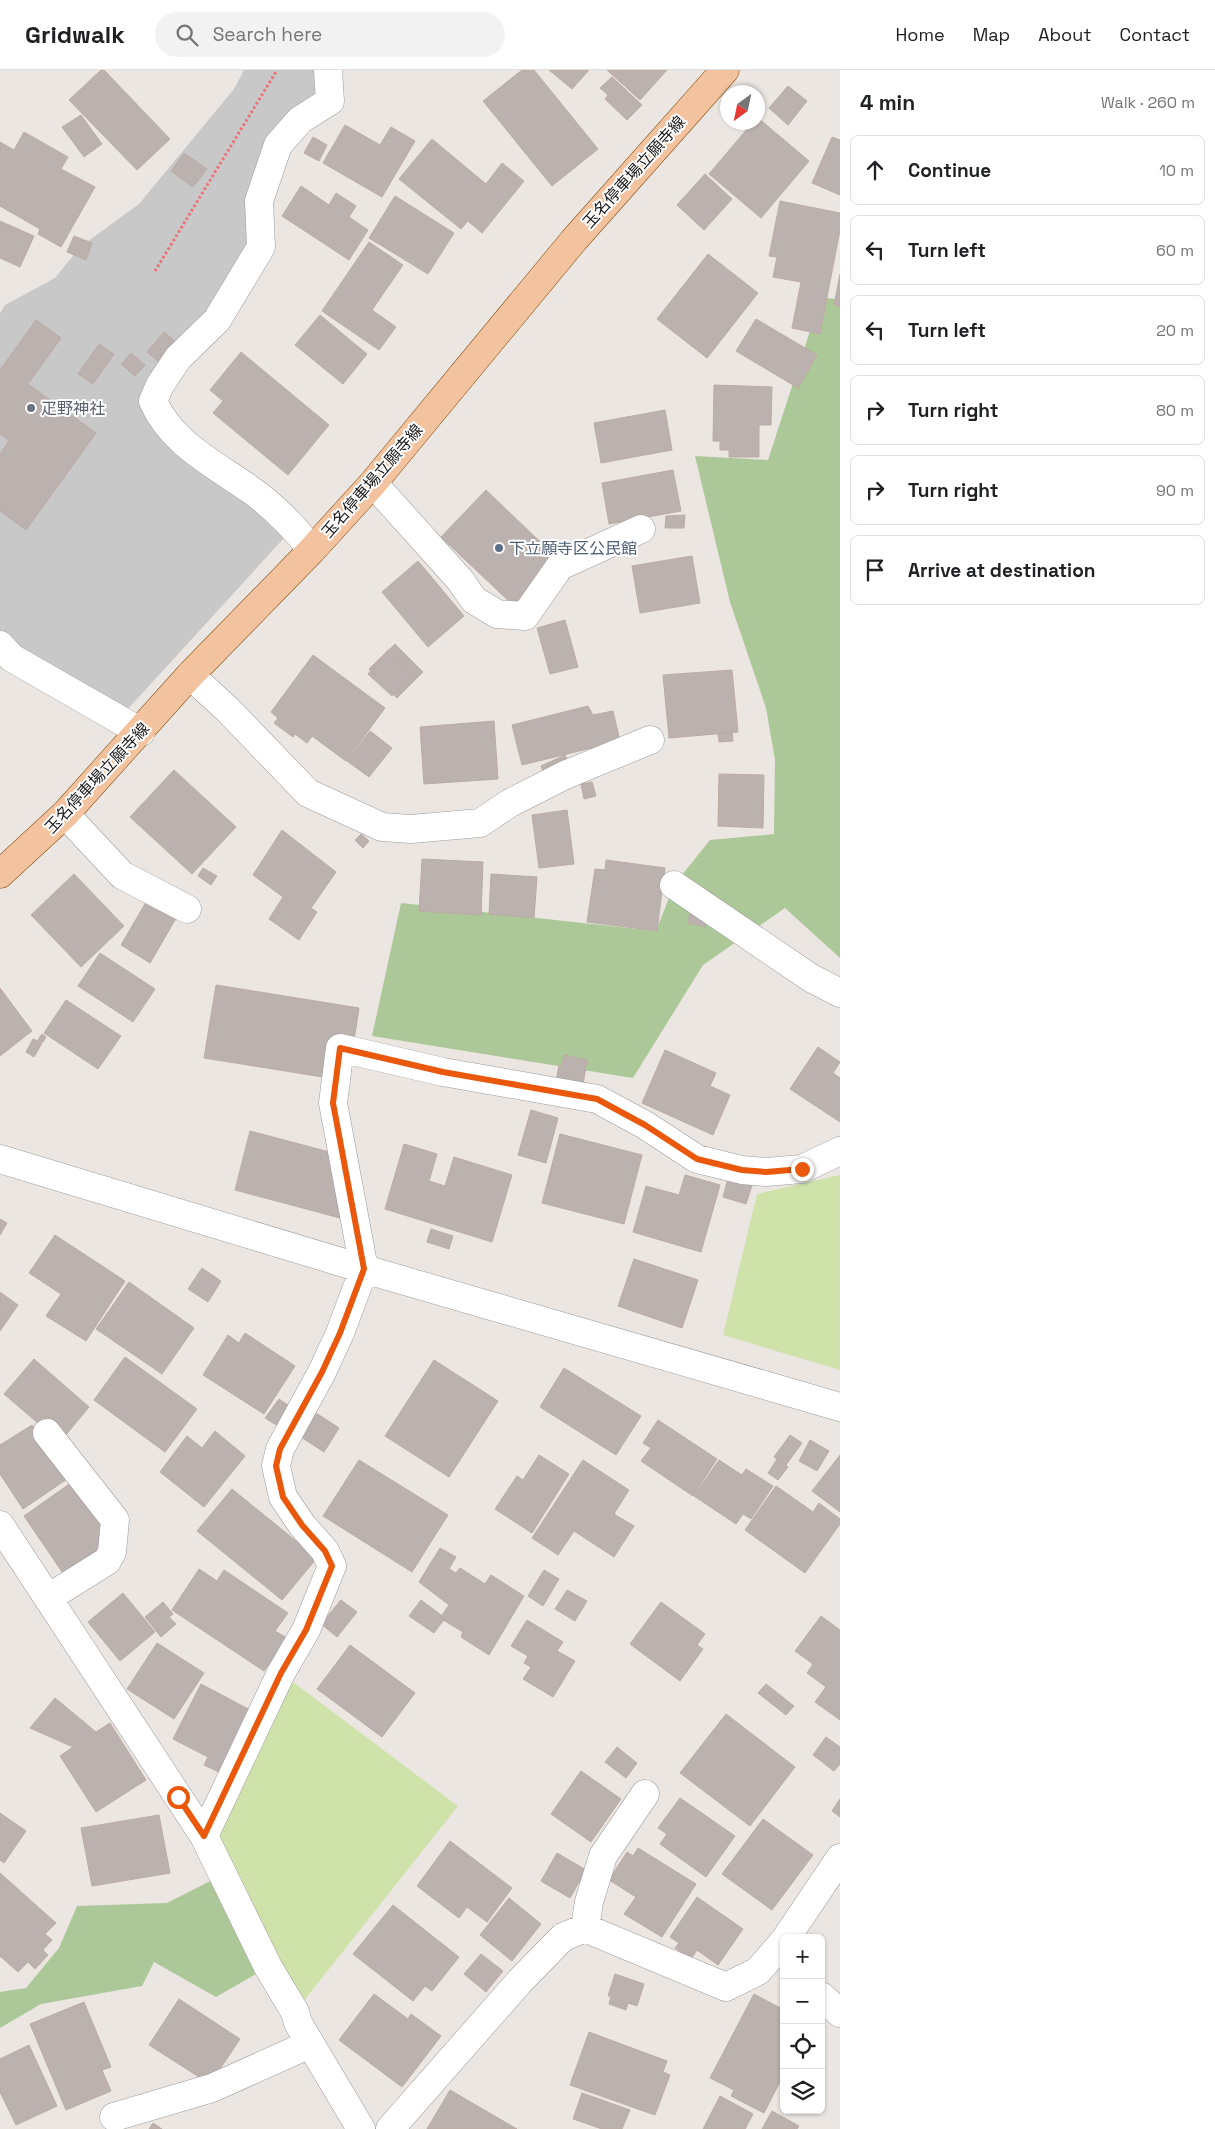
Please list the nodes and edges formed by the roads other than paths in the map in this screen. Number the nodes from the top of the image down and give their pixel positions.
1 (328, 70) edge
2 (725, 70) edge
3 (373, 483) junction
4 (641, 529) dead end
5 (312, 550) junction
6 (0, 645) edge
7 (190, 675) junction
8 (141, 732) junction
9 (650, 740) dead end
10 (65, 814) junction
11 (0, 874) edge
12 (674, 885) dead end
13 (187, 909) dead end
14 (840, 993) edge
15 (840, 1151) edge
16 (0, 1159) edge
17 (364, 1269) junction
18 (840, 1407) edge
19 (47, 1433) dead end
20 (0, 1525) edge
21 (49, 1600) junction
22 (645, 1794) dead end
23 (204, 1836) junction
24 (840, 1858) edge
25 (585, 1928) junction
26 (789, 1934) edge
27 (780, 1946) edge
28 (825, 2000) edge
29 (840, 2013) edge
30 (310, 2044) junction
31 (114, 2117) dead end
32 (361, 2129) edge
33 (390, 2129) edge

1 - 5 street
2 - 3 main road, 玉名停車場立願寺線
3 - 4 street
3 - 5 main road, 玉名停車場立願寺線
5 - 7 main road, 玉名停車場立願寺線
6 - 8 street
7 - 8 main road, 玉名停車場立願寺線
7 - 9 street
8 - 10 main road, 玉名停車場立願寺線
10 - 11 main road, 玉名停車場立願寺線
10 - 13 street
12 - 14 street
15 - 17 street
16 - 17 street
17 - 18 street
17 - 23 street
19 - 21 street
20 - 21 street
21 - 23 street
22 - 25 street
23 - 30 street
24 - 26 street
25 - 27 street
25 - 33 street
28 - 29 street
30 - 31 street
30 - 32 street

